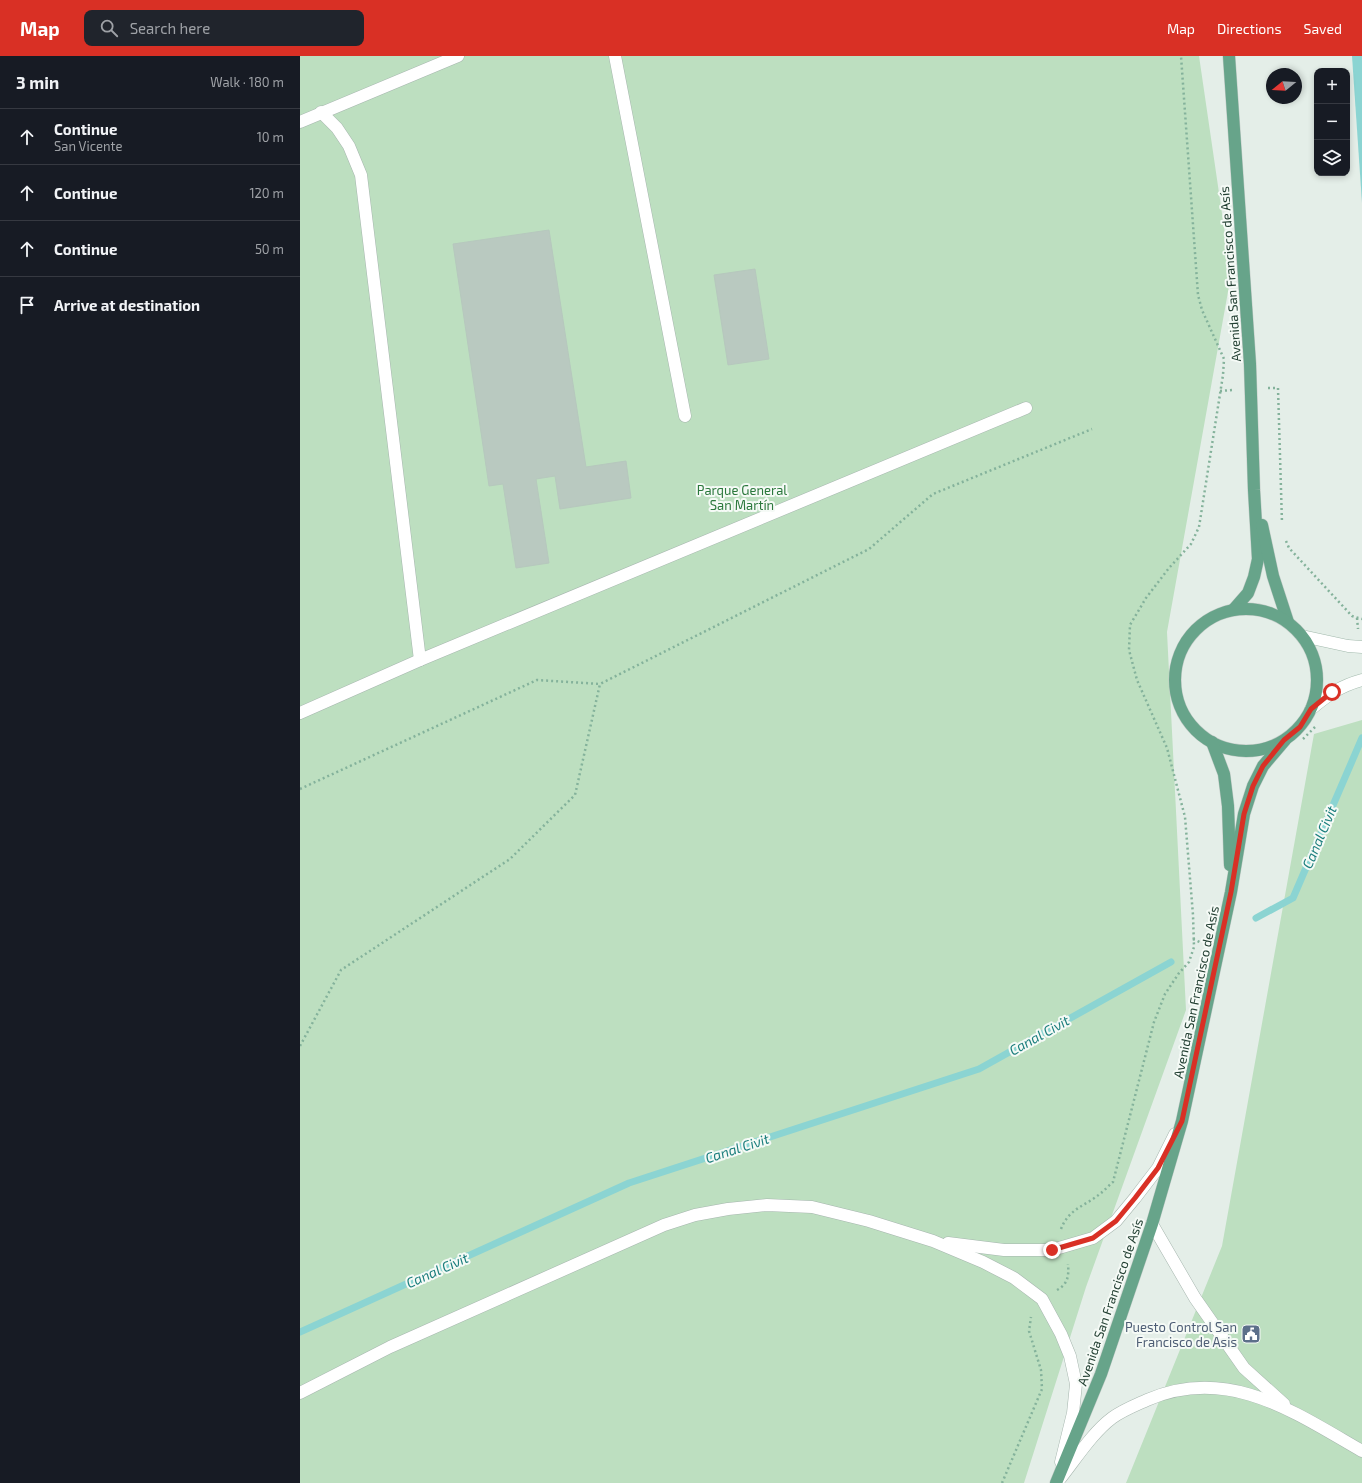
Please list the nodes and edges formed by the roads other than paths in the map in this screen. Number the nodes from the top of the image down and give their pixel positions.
1 (458, 56) edge
2 (615, 56) edge
3 (1229, 56) edge
4 (321, 112) junction
5 (300, 122) edge
6 (1026, 408) dead end
7 (685, 416) dead end
8 (1254, 490) junction
9 (1234, 609) junction
10 (1288, 622) junction
11 (1302, 636) junction
12 (1362, 648) edge
13 (420, 660) junction
14 (1362, 680) edge
15 (1311, 709) junction
16 (300, 713) edge
17 (1284, 740) junction
18 (1212, 742) junction
19 (1231, 892) junction
20 (1182, 1121) junction
21 (1152, 1224) junction
22 (933, 1241) junction
23 (300, 1393) edge
24 (1292, 1411) junction
25 (1362, 1451) edge
26 (1056, 1483) edge

1 - 4 street
2 - 7 street
3 - 8 main road, Avenida San Francisco de Asís
4 - 5 street
4 - 13 street
6 - 13 street
8 - 9 main road, Avenida San Francisco de Asís
8 - 10 main road, Avenida San Francisco de Asís
9 - 10 main road, Avenida San Francisco de Asís
9 - 18 main road, Avenida San Francisco de Asís
10 - 11 main road, Avenida San Francisco de Asís
11 - 12 street
11 - 15 main road, Avenida San Francisco de Asís
13 - 16 street
14 - 15 street
15 - 17 main road, Avenida San Francisco de Asís
17 - 18 main road, Avenida San Francisco de Asís
17 - 19 main road, Avenida San Francisco de Asís
18 - 19 main road, Avenida San Francisco de Asís
19 - 20 main road, Avenida San Francisco de Asís
20 - 21 main road, Avenida San Francisco de Asís
20 - 22 street
21 - 24 street
21 - 26 main road, Avenida San Francisco de Asís
22 - 23 street
22 - 26 street
24 - 25 street
24 - 26 street

